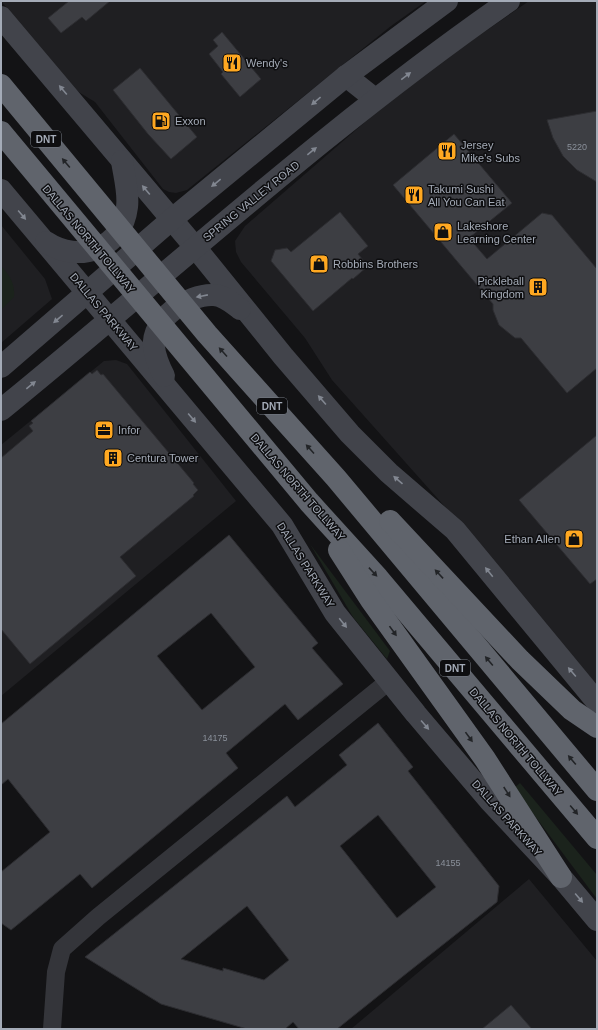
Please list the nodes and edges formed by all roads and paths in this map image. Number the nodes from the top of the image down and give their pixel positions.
1 (447, 1) edge
2 (509, 1) edge
3 (1, 17) edge
4 (346, 76) junction
5 (1, 85) edge
6 (375, 99) junction
7 (1, 132) edge
8 (122, 161) junction
9 (1, 190) edge
10 (171, 220) junction
11 (43, 240) junction
12 (195, 248) junction
13 (87, 293) junction
14 (110, 320) junction
15 (259, 326) junction
16 (1, 367) edge
17 (174, 397) junction
18 (1, 410) edge
19 (336, 478) junction
20 (309, 502) junction
21 (389, 681) junction
22 (597, 702) edge
23 (597, 727) edge
24 (597, 790) edge
25 (597, 838) edge
26 (561, 877) junction
27 (597, 920) edge
28 (52, 1029) edge

1 - 4 main road
6 -> 2 main road, SPRING VALLEY ROAD
8 -> 3 main road
4 - 6 main road
4 -> 10 main road
19 -> 5 highway, DNT
12 -> 6 main road, SPRING VALLEY ROAD
7 - 20 highway, DALLAS NORTH TOLLWAY / DNT
10 -> 8 main road
8 - 11 main road
9 -> 11 main road, DALLAS PARKWAY
10 - 12 main road
10 - 13 main road
11 - 13 main road, DALLAS PARKWAY
12 - 14 main road, SPRING VALLEY ROAD
12 - 15 main road
13 - 14 main road, DALLAS PARKWAY
13 -> 16 main road
14 - 17 main road, DALLAS PARKWAY
18 -> 14 main road, SPRING VALLEY ROAD
15 -> 17 main road
22 -> 15 main road
17 -> 21 main road, DALLAS PARKWAY
23 -> 19 highway
24 -> 19 highway, DNT
20 -> 25 highway, DALLAS NORTH TOLLWAY / DNT
20 -> 26 highway
21 -> 26 main road, DALLAS PARKWAY
21 - 28 street
26 -> 27 main road, DALLAS PARKWAY

